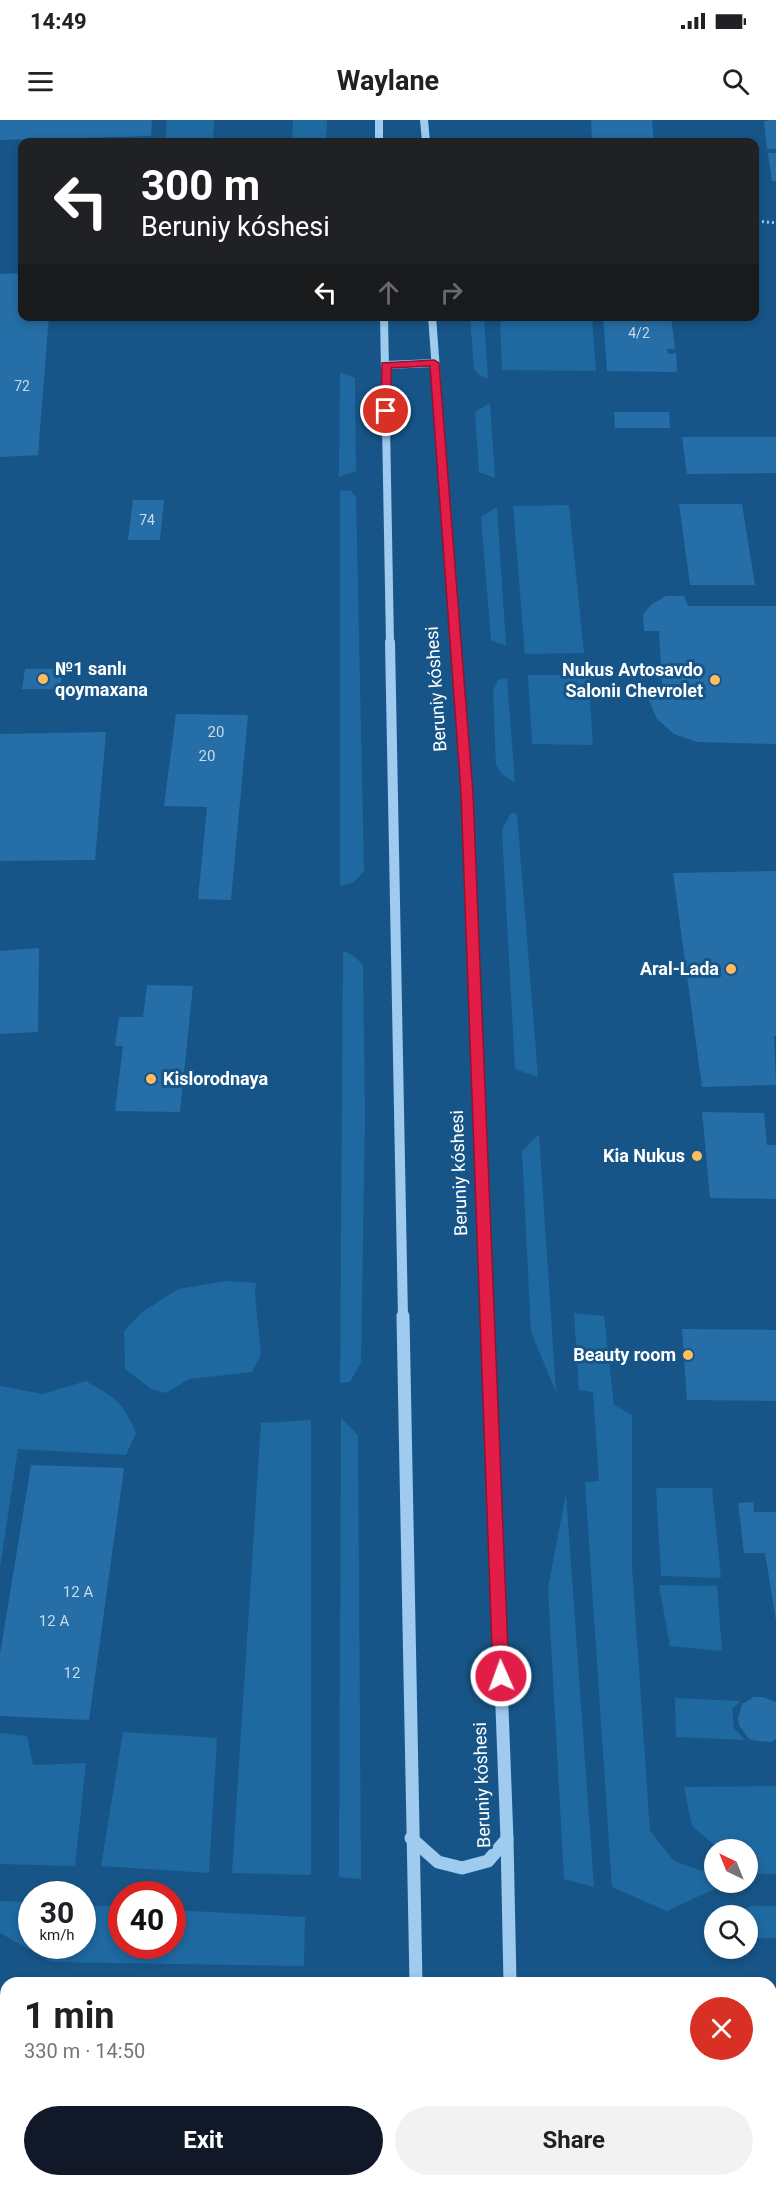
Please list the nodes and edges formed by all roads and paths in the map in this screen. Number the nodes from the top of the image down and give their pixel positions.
1 (379, 120) edge
2 (424, 120) edge
3 (379, 138) edge
4 (426, 138) edge
5 (759, 221) edge
6 (776, 223) edge
7 (384, 321) edge
8 (432, 321) edge
9 (434, 363) junction
10 (386, 365) junction
11 (411, 1838) junction
12 (507, 1839) junction
13 (416, 1977) edge
14 (510, 1977) edge

1 - 3 street
2 - 4 street
5 - 6 path
7 - 10 street
8 - 9 street, Beruniy kóshesi
9 - 10 street
9 - 12 street, Beruniy kóshesi
10 - 11 street
11 - 12 street
11 - 13 street
12 - 14 street, Beruniy kóshesi

